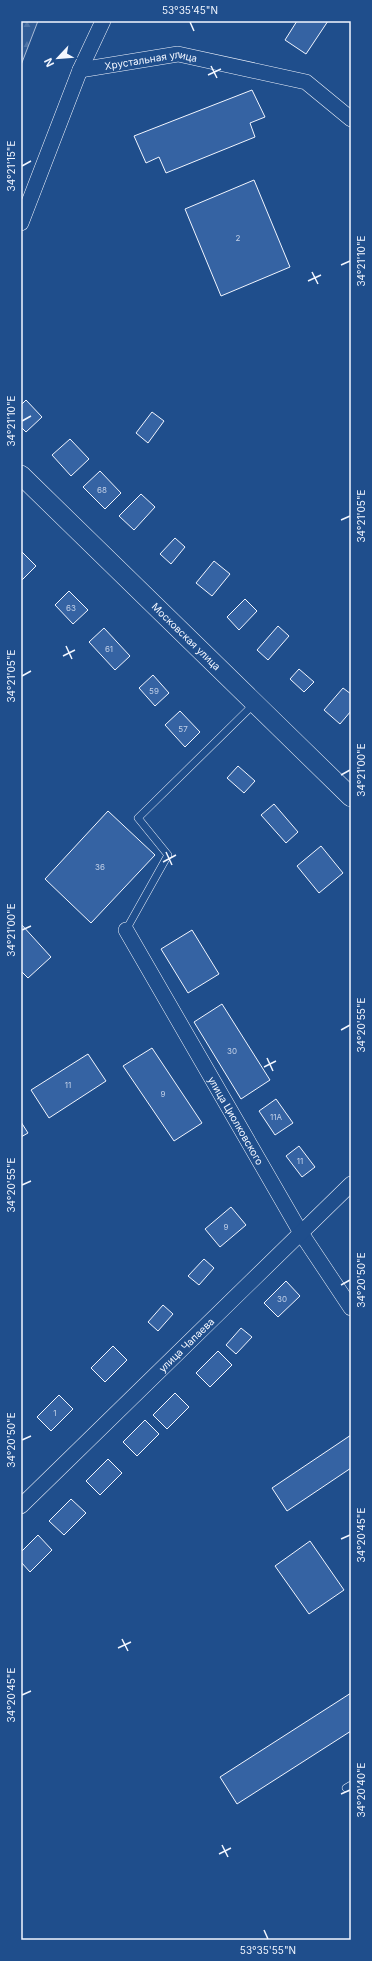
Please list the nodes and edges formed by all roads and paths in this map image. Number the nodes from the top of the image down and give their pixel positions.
1 (103, 21) edge
2 (80, 70) junction
3 (351, 119) edge
4 (21, 223) edge
5 (21, 475) edge
6 (255, 703) junction
7 (351, 797) edge
8 (126, 930) joint
9 (351, 1184) edge
10 (301, 1233) junction
11 (351, 1308) edge
12 (21, 1506) edge

1 - 2 street
2 - 3 street, Хрустальная улица
2 - 4 street
5 - 6 street, Московская улица
6 - 7 street, Московская улица
6 - 8 lane
8 - 10 street, улица Циолковского
9 - 10 street, улица Чапаева
10 - 11 street, улица Циолковского
10 - 12 street, улица Чапаева

